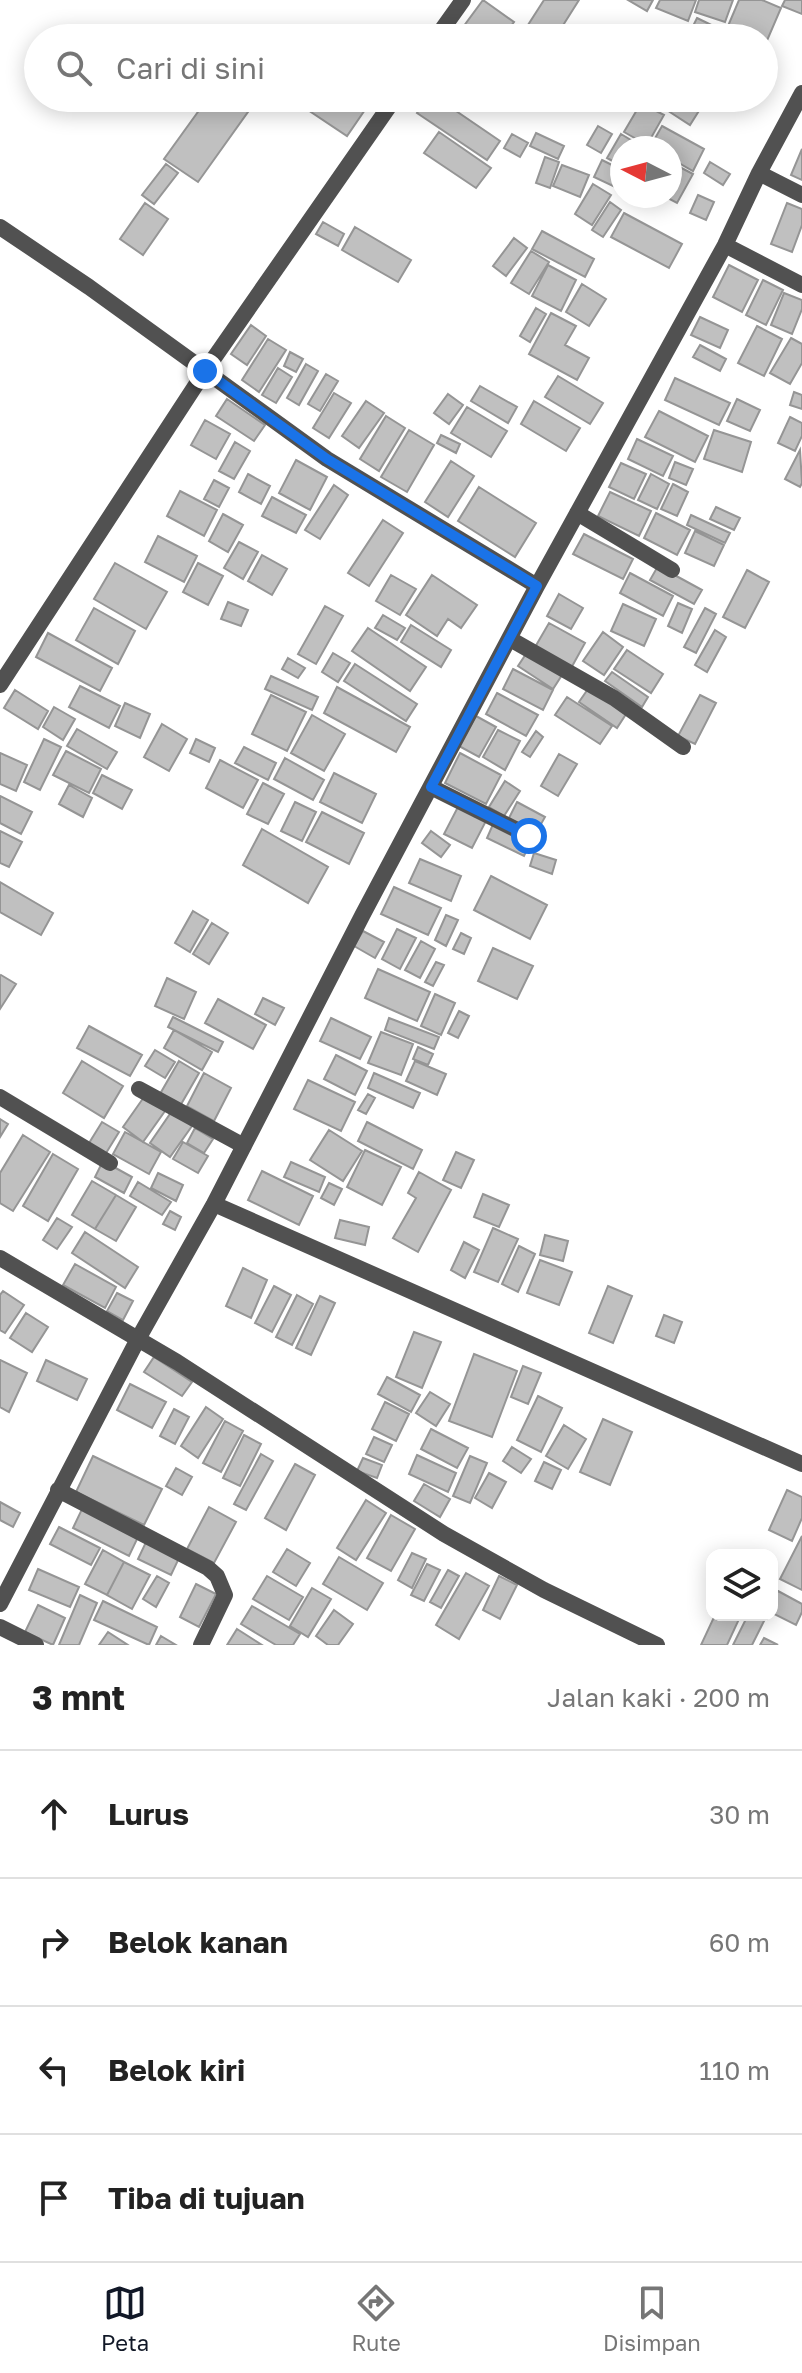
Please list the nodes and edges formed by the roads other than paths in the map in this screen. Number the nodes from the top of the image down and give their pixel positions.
1 (463, 0) edge
2 (446, 24) edge
3 (802, 93) edge
4 (385, 112) edge
5 (759, 173) junction
6 (802, 195) edge
7 (0, 227) edge
8 (725, 245) junction
9 (802, 285) edge
10 (205, 371) junction
11 (577, 513) junction
12 (672, 570) dead end
13 (537, 586) junction
14 (510, 639) junction
15 (0, 685) edge
16 (683, 747) dead end
17 (431, 787) junction
18 (529, 836) dead end
19 (139, 1089) dead end
20 (0, 1097) edge
21 (244, 1146) junction
22 (110, 1163) dead end
23 (214, 1204) junction
24 (0, 1258) edge
25 (138, 1339) junction
26 (802, 1464) edge
27 (58, 1490) junction
28 (1, 1599) edge
29 (0, 1627) edge
30 (36, 1645) edge
31 (201, 1645) edge
32 (657, 1645) edge

1 - 2 street
3 - 5 street
4 - 10 street
5 - 6 street
5 - 8 street
7 - 10 street
8 - 9 street
8 - 11 street
10 - 13 street
10 - 15 street
11 - 12 street
11 - 13 street
13 - 14 street
14 - 16 street
14 - 17 street
17 - 18 street
17 - 21 street
19 - 21 street
20 - 22 street
21 - 23 street
23 - 25 street
23 - 26 street
24 - 25 street
25 - 27 street
25 - 32 street
27 - 28 street
27 - 31 street
29 - 30 street

